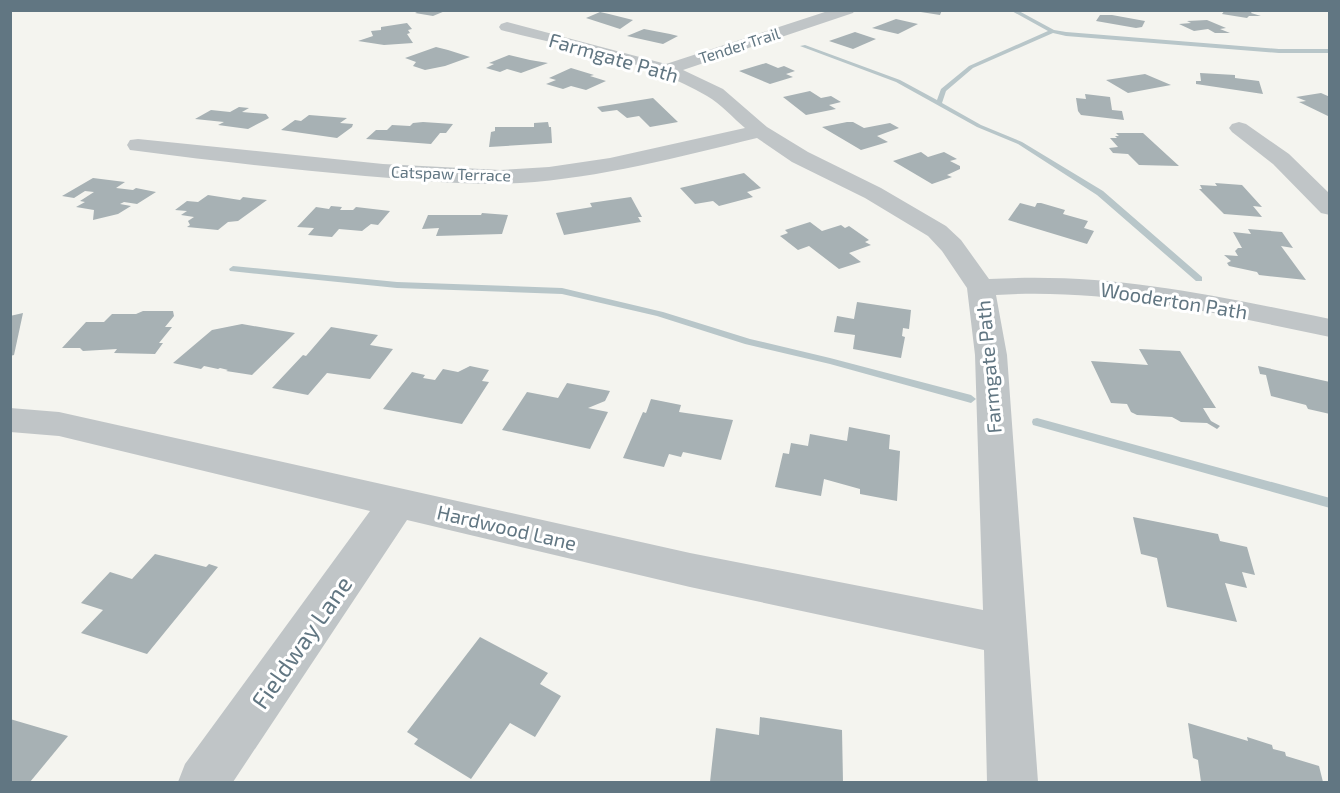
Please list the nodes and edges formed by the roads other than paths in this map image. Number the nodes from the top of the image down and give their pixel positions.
1 (848, 10) edge
2 (507, 27) dead end
3 (665, 70) junction
4 (1239, 128) dead end
5 (760, 130) junction
6 (138, 145) dead end
7 (1329, 208) edge
8 (981, 288) junction
9 (1329, 328) edge
10 (10, 420) edge
11 (398, 502) junction
12 (1004, 634) junction
13 (203, 783) edge
14 (1013, 783) edge

1 - 3 street, Tender Trail
2 - 3 street, Farmgate Path
3 - 5 street, Farmgate Path
4 - 7 street
5 - 6 street, Catspaw Terrace
5 - 8 street, Farmgate Path
8 - 9 street, Wooderton Path
8 - 12 street, Farmgate Path
10 - 11 street, Hardwood Lane
11 - 12 street, Hardwood Lane
11 - 13 street, Fieldway Lane
12 - 14 street, Farmgate Path

